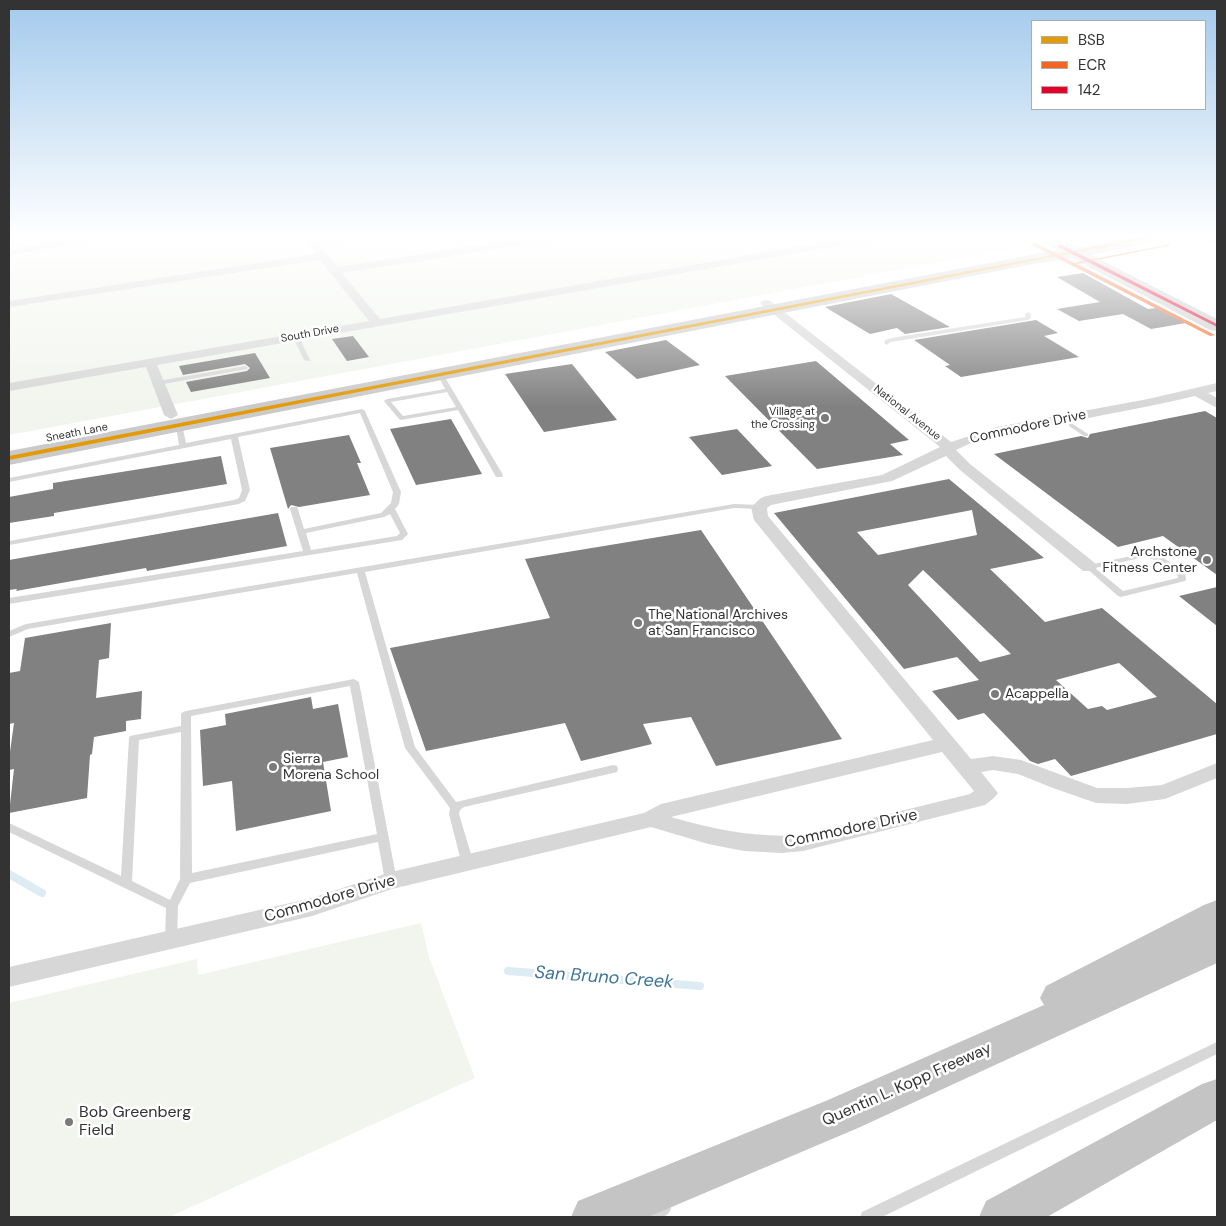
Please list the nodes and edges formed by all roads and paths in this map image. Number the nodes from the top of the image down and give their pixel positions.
1 (86, 292) edge
2 (352, 292) edge
3 (554, 292) edge
4 (837, 292) edge
5 (1157, 292) edge
6 (1187, 292) edge
7 (9, 304) edge
8 (770, 306) junction
9 (1217, 307) edge
10 (1028, 314) dead end
11 (377, 323) junction
12 (1217, 326) edge
13 (296, 337) junction
14 (887, 343) dead end
15 (307, 360) dead end
16 (150, 362) junction
17 (245, 368) dead end
18 (444, 382) junction
19 (158, 383) junction
20 (9, 387) edge
21 (1217, 387) edge
22 (1196, 391) junction
23 (1214, 400) edge
24 (460, 408) junction
25 (1066, 422) junction
26 (178, 429) junction
27 (1086, 435) dead end
28 (234, 436) junction
29 (9, 446) edge
30 (951, 452) junction
31 (9, 458) edge
32 (499, 475) dead end
33 (9, 480) edge
34 (759, 507) junction
35 (391, 509) junction
36 (294, 510) dead end
37 (301, 532) junction
38 (9, 543) edge
39 (308, 553) junction
40 (1089, 567) junction
41 (361, 571) junction
42 (9, 601) edge
43 (9, 634) edge
44 (187, 728) junction
45 (946, 744) junction
46 (966, 767) junction
47 (613, 769) dead end
48 (1217, 770) edge
49 (455, 808) junction
50 (651, 819) junction
51 (9, 827) edge
52 (383, 837) junction
53 (467, 861) junction
54 (186, 878) junction
55 (391, 881) junction
56 (126, 884) junction
57 (172, 906) junction
58 (1217, 915) edge
59 (171, 940) junction
60 (1217, 946) edge
61 (9, 977) edge
62 (1217, 1048) edge
63 (1217, 1098) edge
64 (843, 1114) junction
65 (708, 1186) dead end
66 (674, 1204) dead end
67 (594, 1217) edge
68 (649, 1217) edge
69 (867, 1217) edge
70 (1002, 1217) edge

1 - 7 street
2 - 11 street
3 - 11 street, South Drive
4 - 8 main road, Sneath Lane
5 - 12 main road
6 - 9 main road
8 - 18 main road, Sneath Lane
8 - 26 main road, Sneath Lane
8 - 30 street, National Avenue
10 - 14 lane
11 - 13 street, South Drive
13 - 15 lane
13 - 16 street, South Drive
16 - 19 street
16 - 20 street, South Drive
17 - 19 lane
18 - 24 lane
18 - 24 lane
18 - 26 main road, Sneath Lane
19 - 26 street
21 - 22 street, Commodore Drive
22 - 23 street
22 - 25 street, Commodore Drive
23 - 25 street, Commodore Drive
24 - 32 lane
25 - 27 lane
25 - 30 street, Commodore Drive
26 - 28 lane
26 - 29 main road, Sneath Lane
26 - 31 main road, Sneath Lane
26 - 33 lane
28 - 35 lane
28 - 38 lane
30 - 34 street, Commodore Drive
30 - 40 street, National Avenue
34 - 41 lane
34 - 45 street, Commodore Drive
35 - 37 lane
35 - 39 lane
36 - 37 lane
37 - 39 lane
39 - 42 lane
40 - 40 lane, National Avenue
41 - 43 lane
41 - 49 lane
44 - 52 lane
44 - 54 lane
44 - 56 lane
45 - 46 street, Commodore Drive
45 - 50 street, Commodore Drive
46 - 48 street
46 - 50 street, Commodore Drive
47 - 49 lane
49 - 53 lane
50 - 53 street, Commodore Drive
51 - 56 lane
52 - 54 lane
52 - 55 lane
53 - 55 street, Commodore Drive
54 - 57 lane
55 - 59 street, Commodore Drive
56 - 57 lane
57 - 59 lane
58 - 64 highway
59 - 61 street, Commodore Drive
60 - 64 highway, Quentin L. Kopp Freeway
62 - 69 lane
63 - 70 highway
64 - 65 lane
64 - 67 highway, Quentin L. Kopp Freeway
66 - 68 lane

